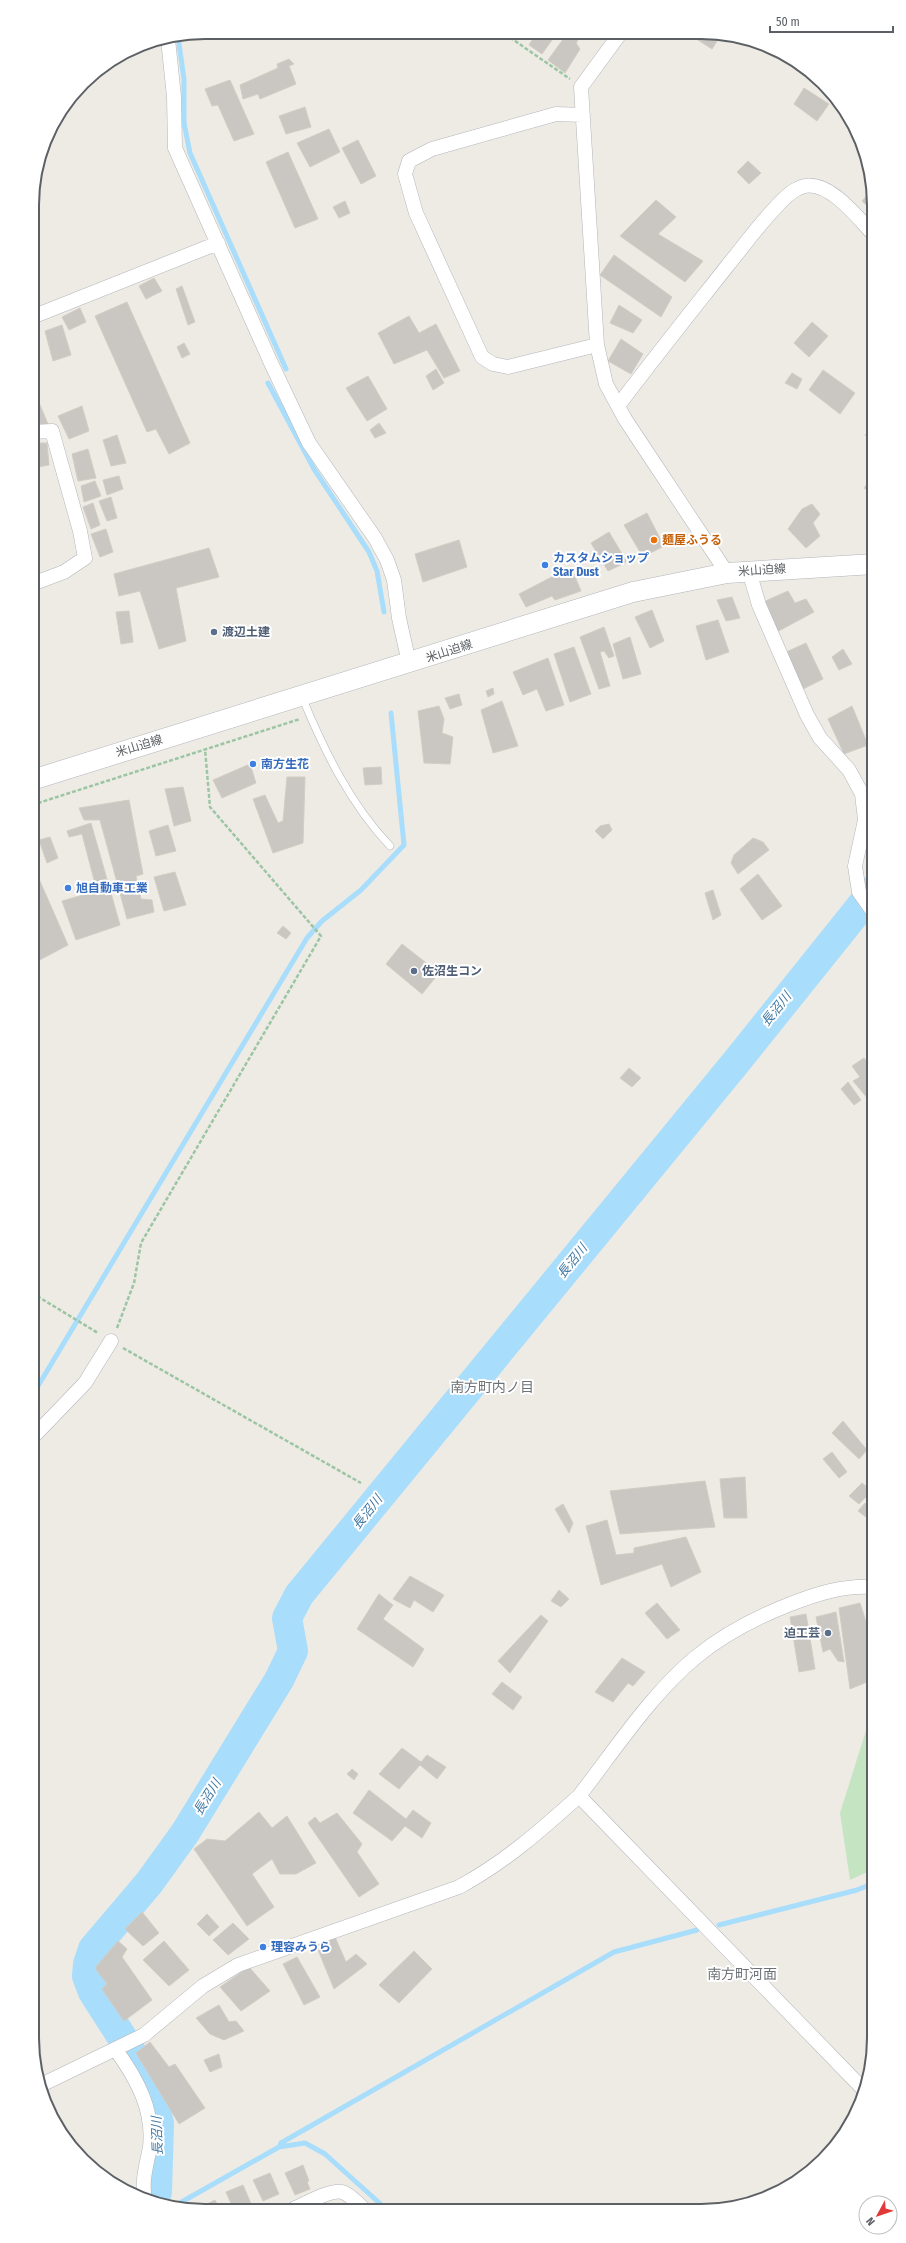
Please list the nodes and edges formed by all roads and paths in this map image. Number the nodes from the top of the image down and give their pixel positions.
1 (512, 39) edge
2 (615, 39) edge
3 (168, 43) edge
4 (581, 87) junction
5 (583, 115) junction
6 (867, 228) edge
7 (218, 243) junction
8 (39, 314) edge
9 (597, 345) junction
10 (618, 406) junction
11 (39, 432) edge
12 (867, 564) edge
13 (749, 571) junction
14 (727, 573) junction
15 (39, 581) edge
16 (404, 664) junction
17 (302, 696) junction
18 (298, 720) dead end
19 (202, 727) junction
20 (205, 750) junction
21 (39, 778) edge
22 (39, 803) edge
23 (390, 846) dead end
24 (867, 904) edge
25 (39, 1297) edge
26 (108, 1339) junction
27 (39, 1431) edge
28 (361, 1483) dead end
29 (867, 1587) edge
30 (579, 1796) junction
31 (123, 2046) junction
32 (46, 2083) edge
33 (860, 2086) edge
34 (144, 2192) edge
35 (304, 2204) edge
36 (358, 2204) edge

1 - 4 path
2 - 4 street
3 - 7 street
4 - 5 street
5 - 9 street
5 - 9 street
6 - 10 street
7 - 8 street
7 - 16 street
9 - 10 street
10 - 14 street
11 - 15 street
12 - 13 main road, 米山迫線
13 - 14 main road, 米山迫線
13 - 24 street
14 - 16 main road, 米山迫線
16 - 17 main road, 米山迫線
17 - 19 main road, 米山迫線
17 - 23 lane
18 - 20 path
19 - 20 path
19 - 21 main road, 米山迫線
20 - 22 path
20 - 26 path
25 - 26 path
26 - 27 street
26 - 28 path
29 - 30 street
30 - 31 street
30 - 33 street
31 - 32 street
31 - 34 street
35 - 36 street

